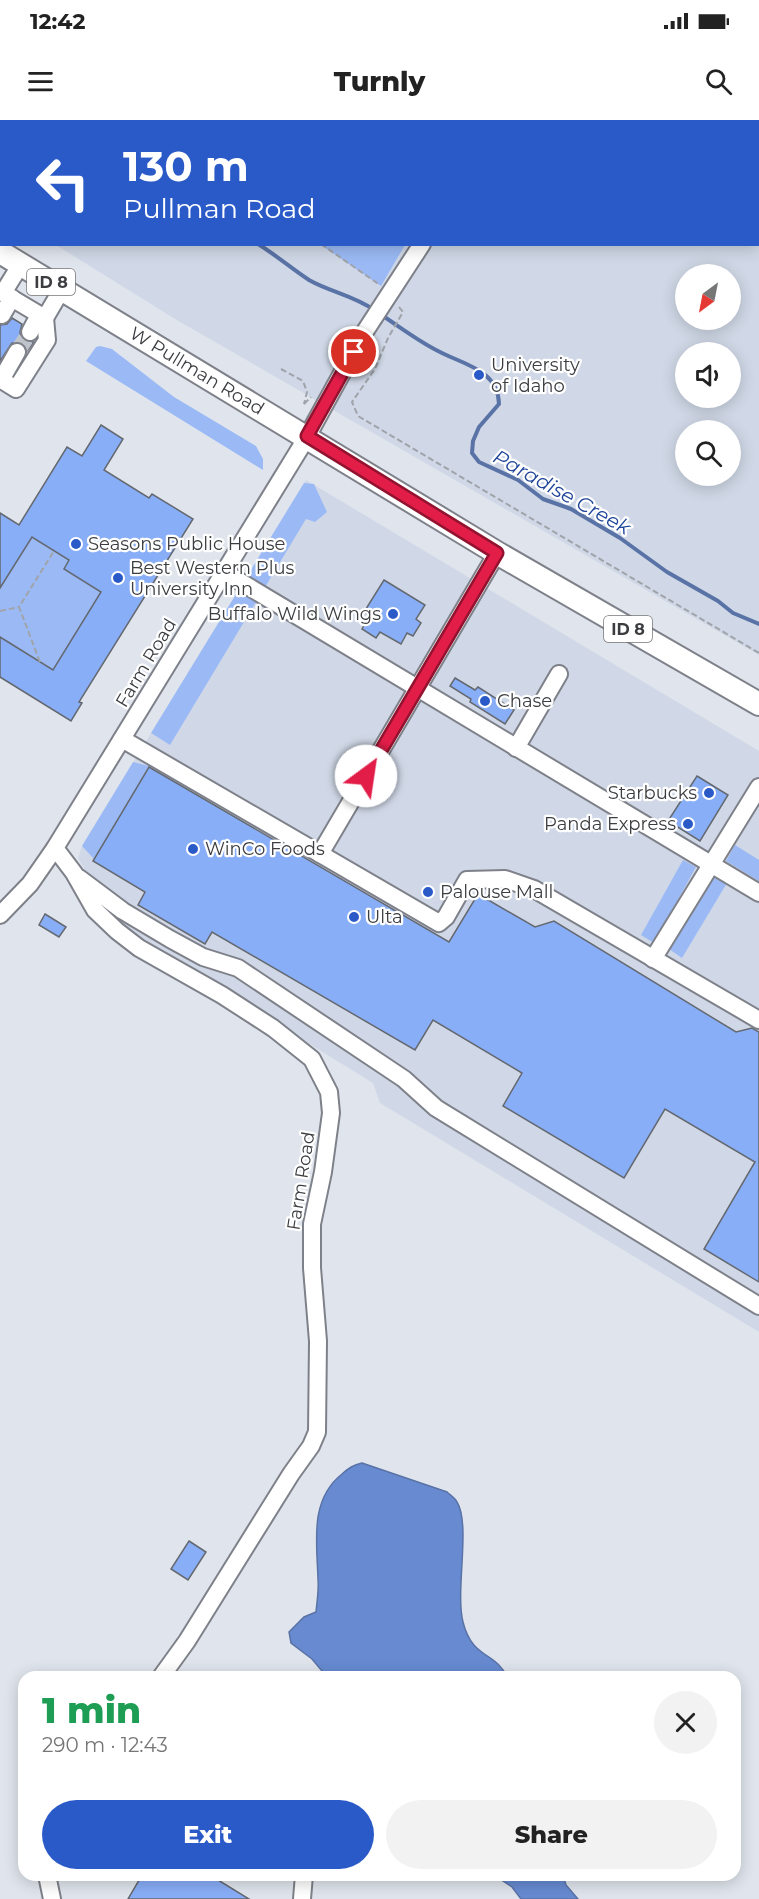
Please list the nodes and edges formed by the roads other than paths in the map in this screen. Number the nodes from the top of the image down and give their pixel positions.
1 (421, 246) edge
2 (0, 252) edge
3 (21, 264) junction
4 (62, 289) junction
5 (5, 295) edge
6 (2, 315) dead end
7 (42, 316) junction
8 (30, 332) tunnel mouth
9 (17, 352) tunnel mouth
10 (1, 380) edge
11 (307, 436) junction
12 (497, 553) junction
13 (224, 572) junction
14 (559, 674) dead end
15 (417, 689) junction
16 (759, 704) edge
17 (122, 740) junction
18 (516, 748) junction
19 (759, 787) edge
20 (55, 848) junction
21 (320, 854) junction
22 (711, 863) junction
23 (74, 873) junction
24 (759, 893) edge
25 (0, 915) edge
26 (653, 959) junction
27 (759, 1020) edge
28 (759, 1306) edge
29 (165, 1671) edge
30 (48, 1881) edge
31 (304, 1881) edge
32 (52, 1899) edge
33 (302, 1899) edge

1 - 11 street, Farm Road
2 - 3 main road, W Pullman Road / ID 8
3 - 4 main road, W Pullman Road / ID 8
3 - 5 street
4 - 7 street
4 - 11 main road, W Pullman Road / ID 8
5 - 6 street
5 - 7 street
7 - 8 street
7 - 10 street
9 - 10 street
11 - 12 main road, W Pullman Road / ID 8
11 - 13 street, Farm Road
12 - 15 street
12 - 16 main road, ID 8
13 - 15 street
13 - 17 street, Farm Road
14 - 18 street
15 - 18 street
15 - 21 street
17 - 20 street, Farm Road
17 - 21 street
18 - 22 street
19 - 22 street
20 - 23 street, Farm Road
20 - 25 street, Farm Road
21 - 26 street
22 - 24 street
22 - 26 street
23 - 28 street
23 - 29 street, Farm Road
26 - 27 street
30 - 32 street
31 - 33 street

